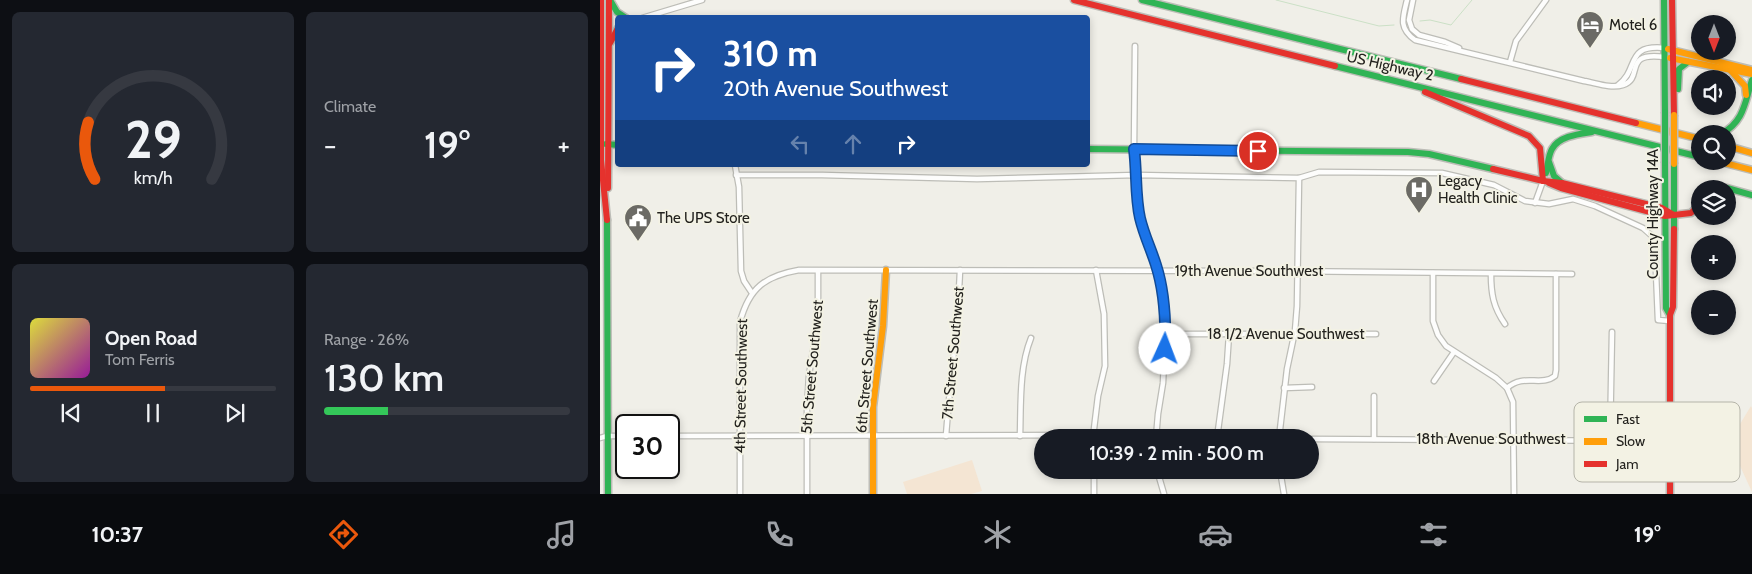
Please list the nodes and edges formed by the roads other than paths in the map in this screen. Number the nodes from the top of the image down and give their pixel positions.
1 (601, 0) edge
2 (610, 0) edge
3 (702, 0) edge
4 (1074, 0) edge
5 (1142, 0) edge
6 (1160, 0) edge
7 (1407, 0) edge
8 (1414, 0) edge
9 (1546, 0) edge
10 (1664, 0) edge
11 (1672, 0) edge
12 (1180, 10) junction
13 (622, 15) edge
14 (652, 15) edge
15 (615, 23) edge
16 (600, 24) edge
17 (609, 24) junction
18 (615, 34) edge
19 (609, 46) junction
20 (1135, 46) dead end
21 (1664, 48) junction
22 (1672, 50) junction
23 (600, 51) edge
24 (1467, 52) junction
25 (1665, 57) junction
26 (1672, 58) junction
27 (1510, 62) junction
28 (1693, 62) junction
29 (1727, 70) edge
30 (1752, 70) edge
31 (1736, 72) edge
32 (1752, 74) edge
33 (1378, 75) junction
34 (1736, 76) edge
35 (1752, 80) edge
36 (1616, 86) junction
37 (1747, 98) junction
38 (1674, 102) junction
39 (1736, 125) edge
40 (1668, 131) junction
41 (1597, 132) junction
42 (1691, 134) edge
43 (1691, 137) edge
44 (600, 144) edge
45 (609, 144) junction
46 (615, 145) edge
47 (1736, 148) edge
48 (1090, 149) edge
49 (1134, 149) junction
50 (1752, 153) edge
51 (601, 154) edge
52 (609, 154) junction
53 (615, 154) edge
54 (1691, 155) edge
55 (1549, 162) junction
56 (1736, 166) edge
57 (735, 167) edge
58 (1752, 170) edge
59 (601, 175) edge
60 (736, 175) junction
61 (1137, 176) junction
62 (1665, 177) junction
63 (1300, 178) junction
64 (1543, 181) junction
65 (1562, 183) junction
66 (1736, 190) edge
67 (1752, 195) edge
68 (1535, 203) junction
69 (1647, 205) junction
70 (1665, 213) junction
71 (1691, 213) edge
72 (1674, 215) junction
73 (604, 220) edge
74 (886, 270) junction
75 (960, 270) junction
76 (1096, 270) junction
77 (1158, 270) junction
78 (818, 271) junction
79 (1298, 271) junction
80 (1433, 273) junction
81 (1491, 274) junction
82 (1556, 274) junction
83 (1572, 274) dead end
84 (752, 293) junction
85 (603, 308) edge
86 (1670, 318) junction
87 (1505, 324) dead end
88 (1612, 332) dead end
89 (1165, 334) junction
90 (1229, 334) junction
91 (1295, 334) junction
92 (1376, 334) dead end
93 (1031, 338) dead end
94 (1454, 352) junction
95 (1434, 381) dead end
96 (1312, 387) dead end
97 (1284, 388) junction
98 (1507, 388) junction
99 (1374, 396) dead end
100 (1611, 402) edge
101 (1671, 402) edge
102 (1094, 429) edge
103 (1157, 429) edge
104 (1218, 429) edge
105 (1280, 429) edge
106 (607, 436) junction
107 (615, 436) edge
108 (680, 436) edge
109 (740, 436) junction
110 (806, 436) junction
111 (873, 436) junction
112 (946, 436) junction
113 (1020, 436) junction
114 (1034, 436) edge
115 (600, 438) edge
116 (1319, 439) edge
117 (1374, 439) junction
118 (1514, 439) junction
119 (1574, 440) edge
120 (1094, 479) edge
121 (1160, 479) edge
122 (1282, 479) edge
123 (608, 494) edge
124 (740, 494) edge
125 (806, 494) edge
126 (873, 494) edge
127 (1094, 494) edge
128 (1164, 494) edge
129 (1284, 494) edge
130 (1514, 494) edge

1 - 16 main road
2 - 13 main road
2 - 17 main road
3 - 14 street
4 - 33 main road, US Highway 2
5 - 12 main road, US Highway 2
6 - 12 main road
7 - 24 street
8 - 24 street
9 - 27 street
10 - 21 main road, County Highway 14A
11 - 22 main road
12 - 40 main road, US Highway 2
15 - 17 street
16 - 17 main road
16 - 23 main road
17 - 19 main road
18 - 19 main road
19 - 45 main road
20 - 49 street
21 - 22 main road
21 - 25 main road, County Highway 14A
21 - 36 street
22 - 26 main road
22 - 30 main road
23 - 44 main road
24 - 27 street
25 - 26 main road
25 - 36 street
25 - 62 main road, County Highway 14A, bridge
26 - 28 main road
26 - 38 main road
27 - 36 street
28 - 29 main road
28 - 38 main road
31 - 32 main road
33 - 41 main road, US Highway 2
33 - 64 main road
34 - 37 main road
35 - 37 main road
37 - 39 main road
38 - 72 main road, County Highway 14A, bridge
40 - 42 main road
40 - 43 main road, US Highway 2
41 - 54 main road, US Highway 2
41 - 55 main road
44 - 45 main road
44 - 51 main road
45 - 46 main road
45 - 52 main road
47 - 50 main road
48 - 49 main road
49 - 61 street
49 - 64 main road
51 - 52 main road
51 - 59 main road
52 - 53 main road
52 - 73 main road
55 - 64 main road
55 - 65 main road
56 - 58 main road
57 - 60 street
59 - 73 main road
60 - 61 street
60 - 84 street
61 - 63 street
61 - 77 street
62 - 69 main road
62 - 70 main road, County Highway 14A
63 - 68 street
63 - 79 street
64 - 65 main road
64 - 68 street
64 - 70 main road
65 - 69 main road
66 - 67 main road
68 - 86 street
69 - 70 main road
70 - 72 main road
70 - 86 main road, County Highway 14A
71 - 72 main road
72 - 86 main road, County Highway 14A
73 - 85 main road
74 - 75 street, 19th Avenue Southwest
74 - 78 street, 19th Avenue Southwest
74 - 111 main road, 6th Street Southwest
75 - 76 street, 19th Avenue Southwest
75 - 112 street, 7th Street Southwest
76 - 77 street, 19th Avenue Southwest
76 - 102 street
77 - 79 street, 19th Avenue Southwest
77 - 89 street
78 - 84 street, 19th Avenue Southwest
78 - 110 street, 5th Street Southwest
79 - 80 street, 19th Avenue Southwest
79 - 91 street
80 - 81 street, 19th Avenue Southwest
80 - 94 street
81 - 82 street, 19th Avenue Southwest
81 - 87 street
82 - 83 street, 19th Avenue Southwest
82 - 98 street
84 - 109 street, 4th Street Southwest
85 - 106 main road
86 - 101 main road, County Highway 14A
88 - 100 street
89 - 90 street, 18 1/2 Avenue Southwest
89 - 103 street
90 - 91 street, 18 1/2 Avenue Southwest
90 - 104 street
91 - 92 street, 18 1/2 Avenue Southwest
91 - 97 street
93 - 113 street
94 - 95 street
94 - 98 street
96 - 97 street
97 - 105 street
98 - 118 street
99 - 117 street
106 - 107 street
106 - 115 street
106 - 123 main road
108 - 109 street
109 - 110 street
109 - 124 street, 4th Street Southwest
110 - 111 street
110 - 125 street, 5th Street Southwest
111 - 112 street
111 - 126 main road, 6th Street Southwest
112 - 113 street
113 - 114 street
116 - 117 street, 18th Avenue Southwest
117 - 118 street, 18th Avenue Southwest
118 - 119 street, 18th Avenue Southwest
118 - 130 street
120 - 127 street
121 - 128 street
122 - 129 street

